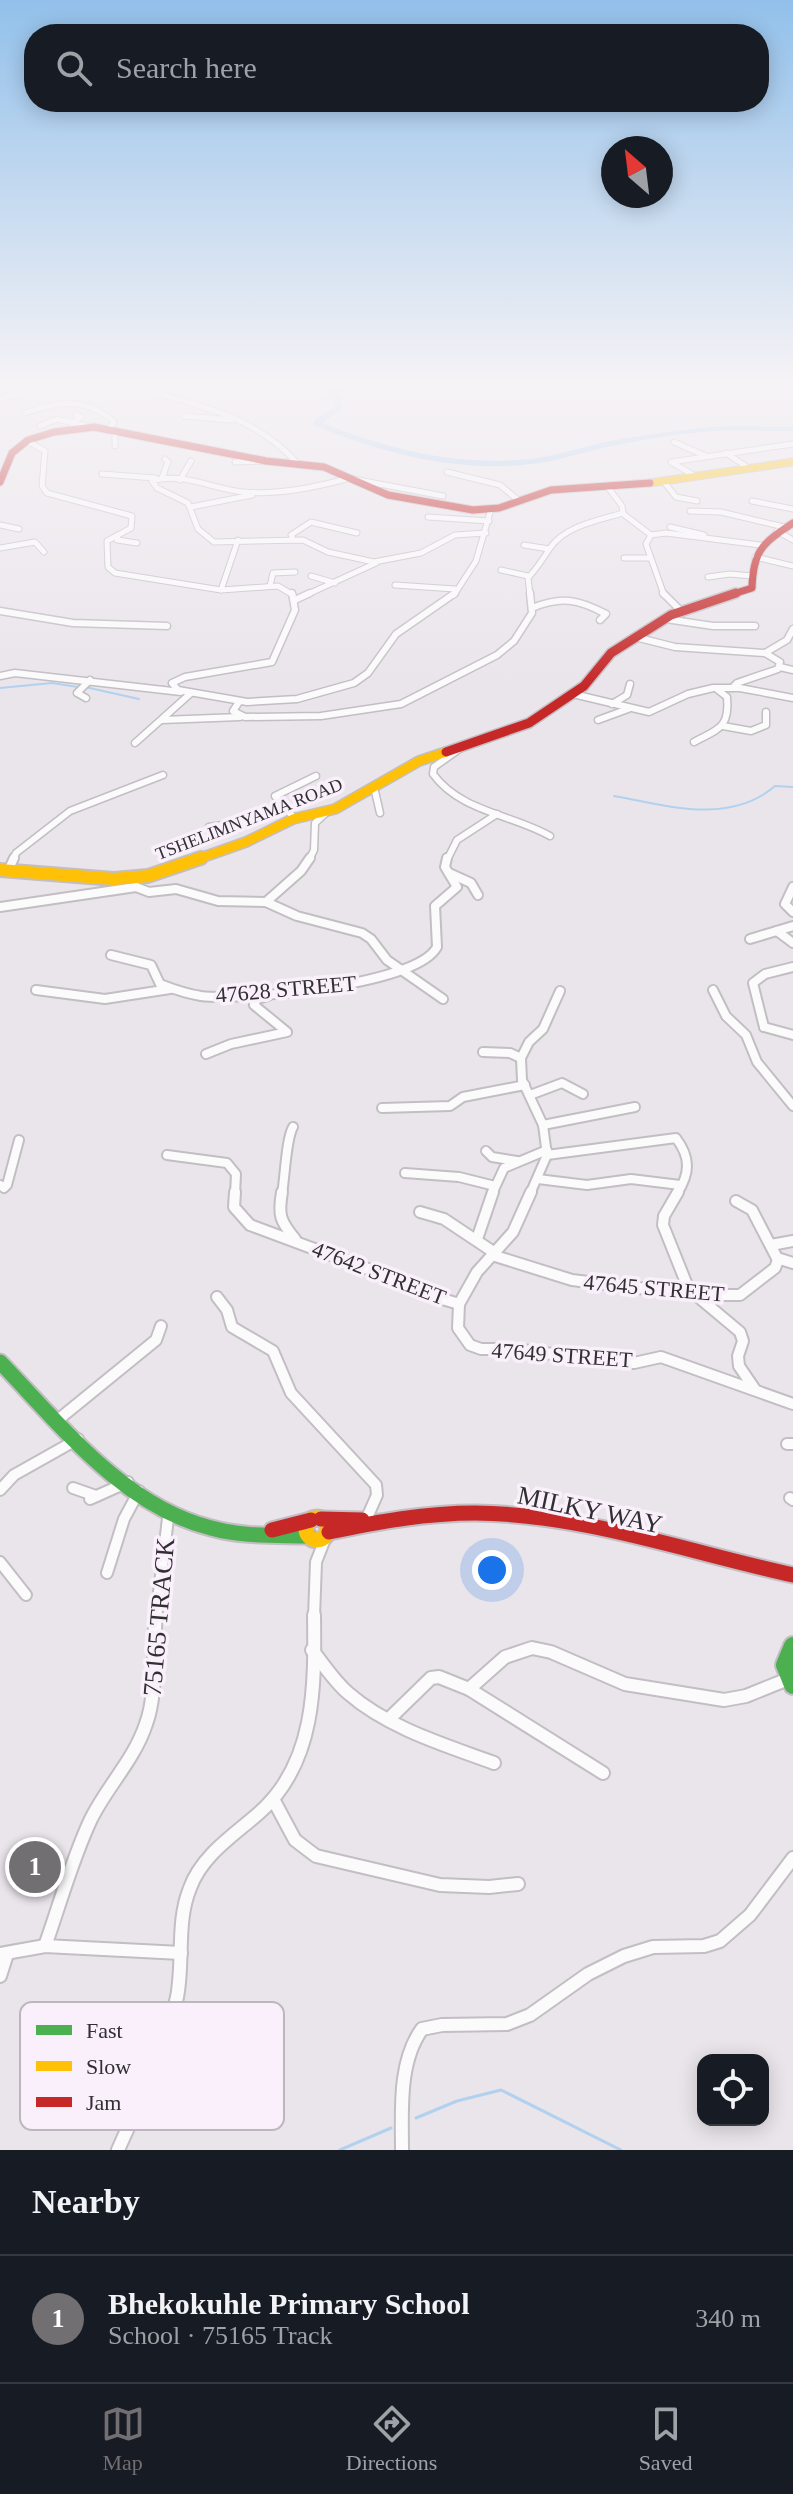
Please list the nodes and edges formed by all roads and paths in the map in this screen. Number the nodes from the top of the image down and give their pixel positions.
1 (42, 485) edge
2 (154, 485) edge
3 (205, 485) edge
4 (320, 485) edge
5 (368, 485) edge
6 (389, 485) edge
7 (500, 485) edge
8 (616, 485) edge
9 (667, 485) edge
10 (607, 486) junction
11 (265, 492) junction
12 (443, 496) dead end
13 (518, 500) junction
14 (697, 501) dead end
15 (752, 501) dead end
16 (191, 507) junction
17 (793, 509) edge
18 (690, 511) dead end
19 (622, 513) junction
20 (490, 515) junction
21 (428, 517) dead end
22 (0, 525) edge
23 (670, 527) dead end
24 (785, 527) edge
25 (19, 529) dead end
26 (718, 532) dead end
27 (357, 533) dead end
28 (486, 533) junction
29 (118, 535) junction
30 (651, 535) junction
31 (293, 539) junction
32 (238, 540) junction
33 (720, 540) junction
34 (793, 540) edge
35 (220, 542) junction
36 (137, 543) dead end
37 (524, 545) dead end
38 (212, 546) dead end
39 (0, 548) edge
40 (549, 549) junction
41 (758, 551) junction
42 (44, 552) dead end
43 (624, 558) dead end
44 (649, 558) junction
45 (377, 562) junction
46 (793, 564) edge
47 (501, 570) dead end
48 (295, 572) dead end
49 (311, 576) dead end
50 (528, 576) junction
51 (752, 576) junction
52 (708, 577) dead end
53 (336, 583) junction
54 (395, 585) dead end
55 (270, 586) junction
56 (455, 589) junction
57 (221, 590) junction
58 (295, 600) junction
59 (532, 608) junction
60 (0, 611) edge
61 (681, 611) junction
62 (666, 619) junction
63 (600, 620) dead end
64 (167, 626) dead end
65 (755, 626) dead end
66 (793, 629) edge
67 (635, 637) junction
68 (765, 653) junction
69 (780, 667) junction
70 (793, 670) edge
71 (0, 676) edge
72 (90, 680) junction
73 (630, 684) dead end
74 (714, 688) junction
75 (732, 688) junction
76 (189, 692) junction
77 (573, 694) junction
78 (86, 698) dead end
79 (793, 698) edge
80 (239, 702) junction
81 (612, 705) junction
82 (629, 709) junction
83 (766, 712) dead end
84 (241, 717) junction
85 (162, 720) junction
86 (598, 720) dead end
87 (723, 726) junction
88 (694, 742) dead end
89 (135, 743) dead end
90 (465, 744) junction
91 (163, 775) dead end
92 (316, 776) dead end
93 (374, 787) junction
94 (328, 812) junction
95 (380, 813) dead end
96 (497, 814) junction
97 (295, 819) junction
98 (237, 821) dead end
99 (209, 827) dead end
100 (550, 836) dead end
101 (4, 871) edge
102 (448, 873) junction
103 (137, 883) junction
104 (793, 887) edge
105 (478, 895) dead end
106 (266, 902) junction
107 (0, 907) edge
108 (793, 912) edge
109 (793, 926) edge
110 (777, 931) junction
111 (750, 939) dead end
112 (793, 943) edge
113 (111, 955) dead end
114 (793, 967) edge
115 (400, 970) junction
116 (175, 988) junction
117 (36, 990) dead end
118 (713, 990) dead end
119 (560, 991) dead end
120 (274, 992) junction
121 (443, 999) dead end
122 (764, 1027) junction
123 (746, 1035) junction
124 (793, 1035) edge
125 (483, 1052) dead end
126 (206, 1054) dead end
127 (522, 1056) junction
128 (525, 1085) junction
129 (583, 1094) dead end
130 (530, 1095) junction
131 (793, 1106) edge
132 (635, 1107) dead end
133 (382, 1108) dead end
134 (543, 1125) junction
135 (293, 1127) dead end
136 (19, 1140) dead end
137 (486, 1151) dead end
138 (547, 1153) junction
139 (167, 1155) dead end
140 (518, 1161) junction
141 (405, 1173) dead end
142 (538, 1179) junction
143 (0, 1185) edge
144 (680, 1185) junction
145 (495, 1186) junction
146 (736, 1201) dead end
147 (420, 1212) dead end
148 (477, 1239) junction
149 (793, 1241) edge
150 (298, 1243) junction
151 (771, 1245) junction
152 (494, 1254) junction
153 (777, 1258) junction
154 (793, 1263) edge
155 (694, 1295) junction
156 (217, 1297) dead end
157 (459, 1304) junction
158 (161, 1326) dead end
159 (3, 1370) edge
160 (755, 1391) junction
161 (793, 1404) edge
162 (59, 1419) junction
163 (79, 1438) junction
164 (128, 1482) junction
165 (73, 1488) dead end
166 (0, 1490) edge
167 (140, 1490) junction
168 (169, 1510) junction
169 (316, 1520) junction
170 (366, 1520) junction
171 (390, 1520) junction
172 (261, 1532) junction
173 (328, 1533) junction
174 (310, 1536) junction
175 (0, 1562) edge
176 (316, 1562) junction
177 (107, 1573) dead end
178 (793, 1573) edge
179 (26, 1595) dead end
180 (793, 1646) edge
181 (312, 1650) junction
182 (791, 1682) edge
183 (469, 1689) junction
184 (390, 1718) junction
185 (494, 1763) dead end
186 (603, 1773) dead end
187 (273, 1799) junction
188 (793, 1858) edge
189 (518, 1884) dead end
190 (45, 1946) junction
191 (181, 1953) junction
192 (3, 1954) edge
193 (0, 1976) edge
194 (175, 2002) edge
195 (126, 2130) edge
196 (118, 2150) edge
197 (402, 2150) edge

1 - 29 street
2 - 16 street
3 - 11 street
4 - 11 street
5 - 20 street
6 - 12 street
7 - 13 street
8 - 10 street
9 - 14 street
10 - 13 street
10 - 19 street
11 - 16 street
13 - 20 street
15 - 17 street
16 - 35 street
18 - 24 street
19 - 30 street
19 - 40 street
20 - 21 street
20 - 28 street
22 - 25 street
23 - 33 street
24 - 34 street
24 - 41 street
26 - 33 street
27 - 31 street
28 - 45 street
28 - 56 street
29 - 36 street
29 - 57 street
30 - 33 street
30 - 44 street
31 - 32 street
31 - 45 street
32 - 35 street
32 - 57 street
33 - 41 street
35 - 38 street
37 - 40 street
39 - 42 street
40 - 50 street
41 - 46 street
41 - 51 street
43 - 44 street
44 - 61 street
45 - 53 street
47 - 50 street
48 - 55 street
49 - 53 street
50 - 59 street
51 - 52 street
51 - 61 street, TSHELIMNYAMA ROAD
53 - 58 street
54 - 56 street
55 - 57 street
55 - 58 street
56 - 80 street
58 - 76 street
59 - 63 street
59 - 84 street
60 - 64 street
61 - 62 street, TSHELIMNYAMA ROAD
62 - 65 street
62 - 67 street, TSHELIMNYAMA ROAD
66 - 68 street
67 - 68 street
67 - 77 street, TSHELIMNYAMA ROAD
68 - 69 street
69 - 70 street
69 - 75 street
71 - 72 street
72 - 76 street
72 - 78 street
73 - 81 street
74 - 75 street
74 - 82 street
74 - 87 street
75 - 79 street
76 - 80 street
76 - 85 street
77 - 81 street
77 - 90 street, TSHELIMNYAMA ROAD
80 - 84 street
81 - 82 street
82 - 86 street
83 - 87 street
84 - 85 street
85 - 89 street
87 - 88 street
90 - 93 street, TSHELIMNYAMA ROAD
90 - 96 street
91 - 101 street
92 - 97 street
93 - 94 street, TSHELIMNYAMA ROAD
93 - 95 street
94 - 97 street, TSHELIMNYAMA ROAD
94 - 106 street
96 - 100 street
96 - 102 street, 47628 STREET
97 - 103 street, TSHELIMNYAMA ROAD
98 - 99 street
101 - 103 street, TSHELIMNYAMA ROAD
102 - 105 street
102 - 115 street, 47628 STREET
103 - 106 street
103 - 107 street
104 - 108 street
106 - 115 street
109 - 110 street
110 - 111 street
110 - 112 street
113 - 116 street, 47628 STREET
114 - 122 street
115 - 120 street, 47628 STREET
115 - 121 street
116 - 117 street
116 - 120 street, 47628 STREET
118 - 123 street
119 - 127 street
120 - 126 street
122 - 123 street
122 - 124 street
123 - 131 street
125 - 127 street
127 - 128 street
128 - 130 street
128 - 133 street
129 - 130 street
130 - 134 street
132 - 134 street
134 - 138 street
135 - 150 street
136 - 143 street
137 - 140 street
138 - 140 street
138 - 142 street
138 - 144 street
139 - 150 street, 47642 STREET
140 - 145 street
141 - 145 street
142 - 144 street
142 - 152 street
144 - 155 street
145 - 148 street
146 - 151 street
147 - 148 street
148 - 152 street
149 - 151 street
150 - 157 street, 47642 STREET
151 - 153 street
152 - 155 street, 47645 STREET
152 - 157 street
153 - 154 street
153 - 155 street, 47645 STREET
155 - 160 street
156 - 170 street
157 - 160 street, 47649 STREET
158 - 162 street
159 - 162 street, MILKY WAY
160 - 161 street, 47649 STREET
162 - 163 street, MILKY WAY
163 - 164 street, MILKY WAY
163 - 166 street
164 - 165 street
164 - 167 street, MILKY WAY
167 - 168 street, MILKY WAY
167 - 177 street
168 - 172 street, MILKY WAY
168 - 190 street, 75165 TRACK
169 - 170 street, MILKY WAY
169 - 172 street, MILKY WAY
169 - 173 street
169 - 174 street
170 - 171 street, MILKY WAY
171 - 173 street, MILKY WAY
171 - 178 street, MILKY WAY
172 - 174 street, MILKY WAY
173 - 174 street, MILKY WAY
173 - 176 street
174 - 176 street
175 - 179 street
176 - 181 street
180 - 182 street
181 - 184 street
181 - 187 street
182 - 183 street
183 - 184 street
183 - 186 street
184 - 185 street
187 - 189 street
187 - 191 street
188 - 197 street
190 - 191 street
190 - 192 street
191 - 194 street
192 - 193 street
195 - 196 street

